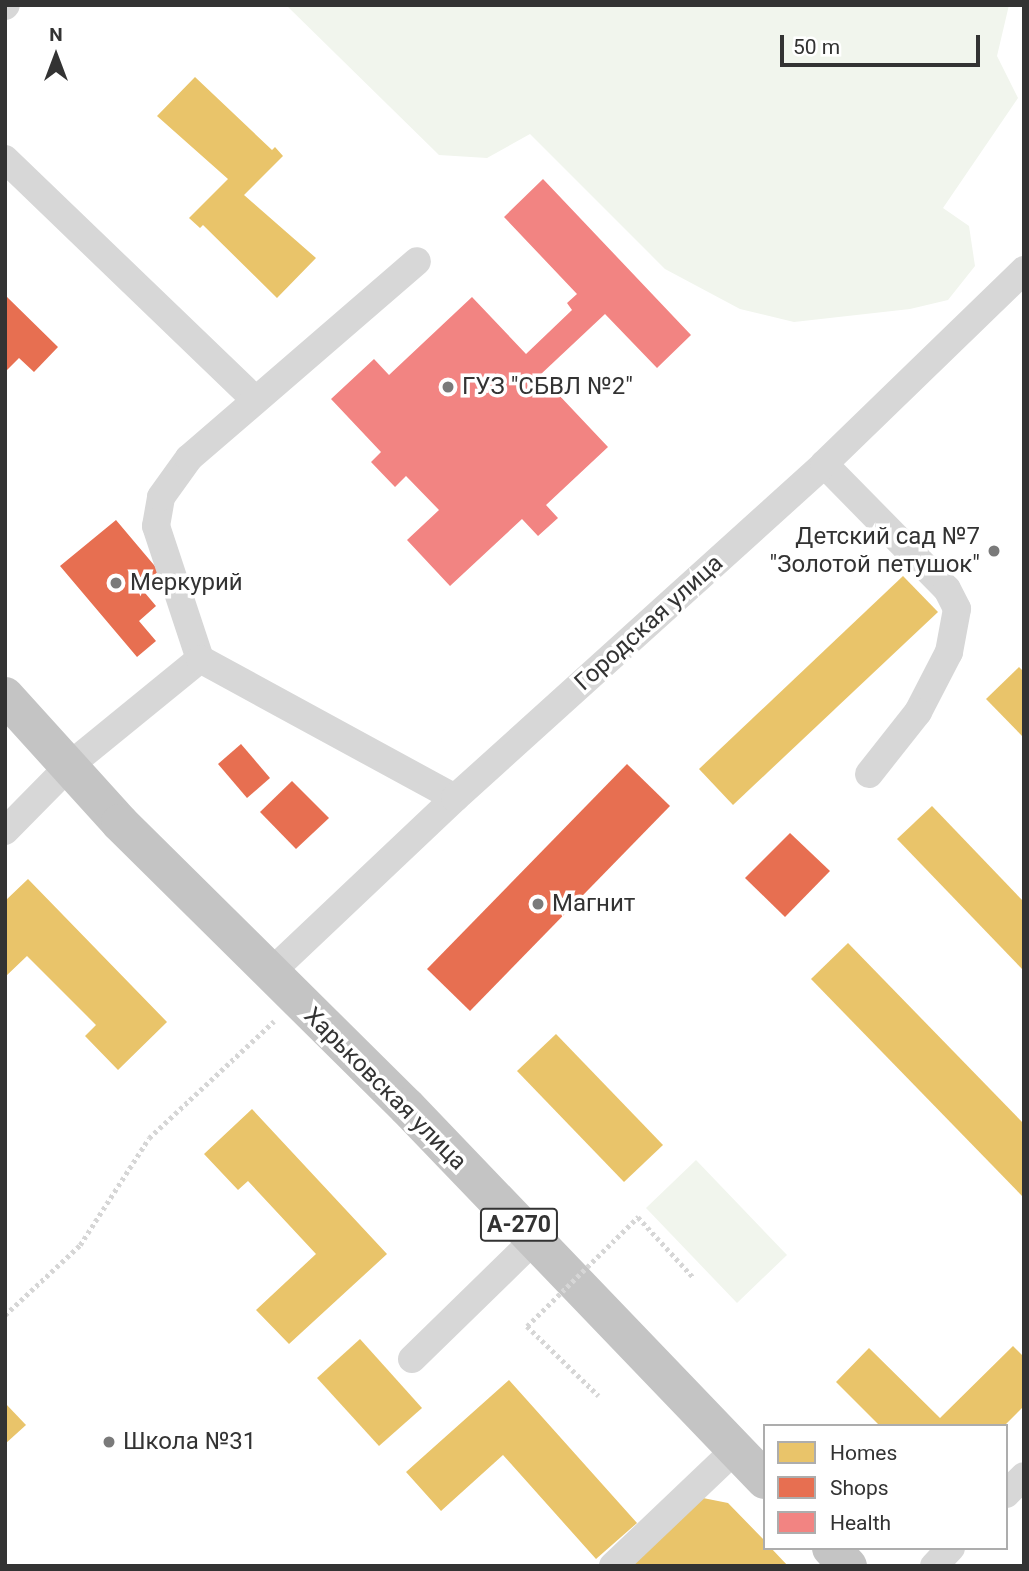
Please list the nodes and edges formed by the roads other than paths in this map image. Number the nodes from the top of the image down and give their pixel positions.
1 (5, 159) edge
2 (417, 261) dead end
3 (1024, 270) edge
4 (255, 400) junction
5 (824, 464) junction
6 (200, 659) junction
7 (5, 696) edge
8 (70, 765) junction
9 (869, 774) dead end
10 (455, 798) junction
11 (5, 831) edge
12 (270, 973) junction
13 (534, 1240) junction
14 (412, 1359) dead end
15 (735, 1450) junction
16 (1024, 1476) edge
17 (763, 1478) edge
18 (1008, 1492) edge
19 (833, 1550) edge
20 (949, 1550) edge
21 (613, 1566) edge
22 (848, 1566) edge
23 (934, 1566) edge

1 - 4 street
2 - 4 street
3 - 5 street, Городская улица
4 - 6 street
5 - 9 street
5 - 10 street, Городская улица
6 - 8 street
6 - 10 street
7 - 8 highway, Харьковская улица / А-270
8 - 11 street
8 - 12 highway, Харьковская улица / А-270
10 - 12 street, Городская улица
12 - 13 highway, Харьковская улица / А-270
13 - 14 street
13 - 15 highway, Харьковская улица / А-270
15 - 17 highway, Харьковская улица / А-270
15 - 21 street
16 - 18 street
19 - 22 highway
20 - 23 street

